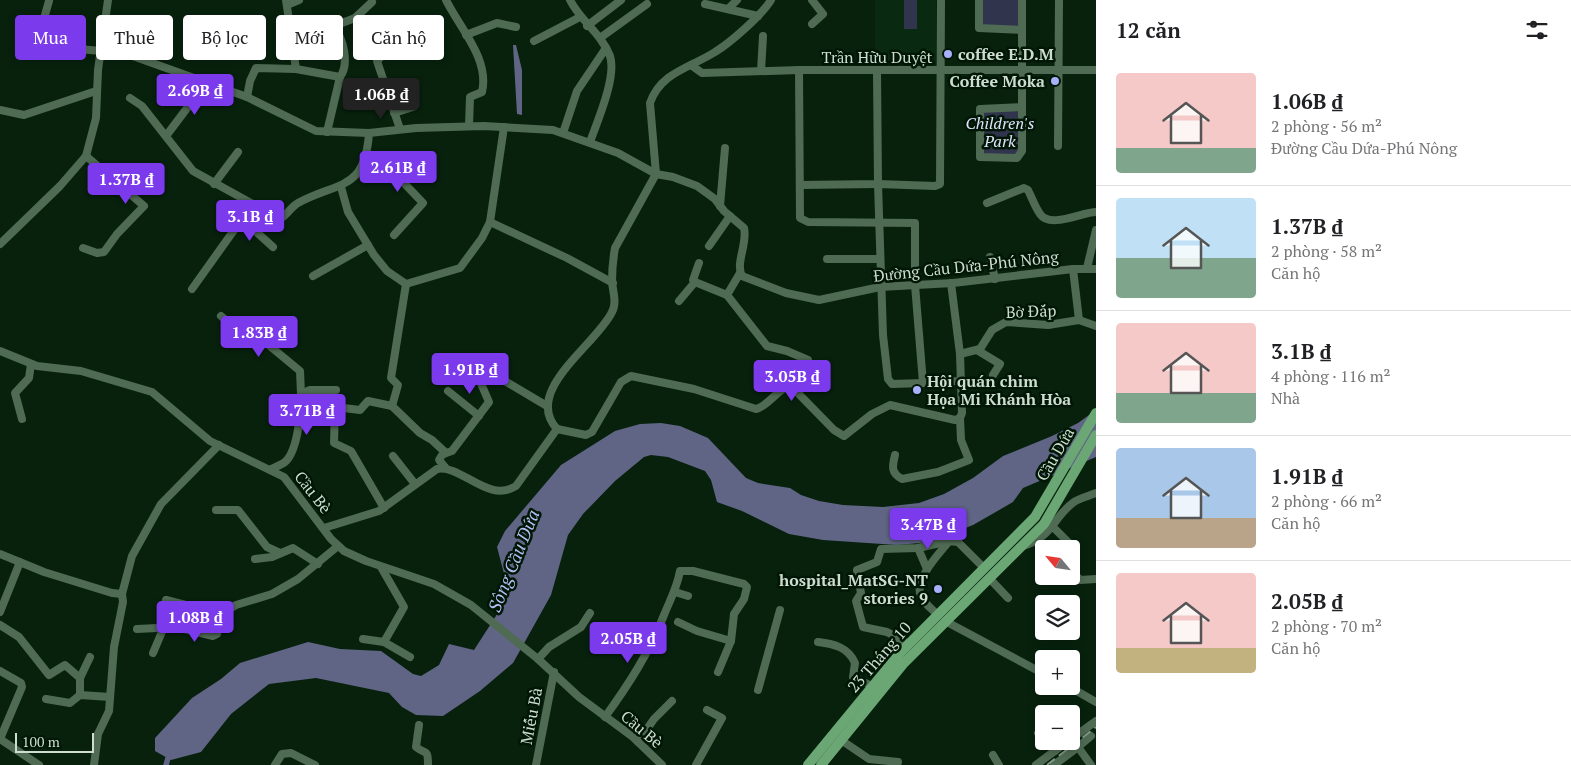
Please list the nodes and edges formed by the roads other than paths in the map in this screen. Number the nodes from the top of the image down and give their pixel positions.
1 (49, 0) edge
2 (108, 0) edge
3 (299, 0) edge
4 (446, 0) edge
5 (570, 0) edge
6 (621, 0) edge
7 (737, 0) edge
8 (771, 0) edge
9 (812, 0) edge
10 (941, 0) edge
11 (979, 0) edge
12 (1022, 0) edge
13 (1059, 0) edge
14 (287, 2) edge
15 (372, 2) dead end
16 (647, 4) dead end
17 (705, 4) dead end
18 (728, 9) junction
19 (106, 15) edge
20 (580, 16) junction
21 (758, 16) junction
22 (812, 24) dead end
23 (588, 26) junction
24 (516, 27) dead end
25 (1021, 30) junction
26 (466, 35) junction
27 (763, 36) dead end
28 (600, 38) junction
29 (534, 41) dead end
30 (96, 48) edge
31 (606, 48) junction
32 (100, 60) edge
33 (138, 60) edge
34 (377, 60) edge
35 (691, 65) junction
36 (296, 69) junction
37 (799, 70) junction
38 (1022, 70) junction
39 (1058, 70) junction
40 (1096, 70) edge
41 (761, 71) junction
42 (877, 71) junction
43 (941, 71) junction
44 (340, 77) junction
45 (206, 83) junction
46 (96, 91) junction
47 (410, 96) dead end
48 (247, 97) junction
49 (130, 98) dead end
50 (1021, 107) junction
51 (0, 110) edge
52 (394, 112) junction
53 (470, 126) junction
54 (504, 127) junction
55 (400, 129) junction
56 (327, 132) junction
57 (368, 133) junction
58 (563, 133) junction
59 (166, 136) junction
60 (590, 142) junction
61 (1058, 146) dead end
62 (725, 148) dead end
63 (238, 152) dead end
64 (367, 155) junction
65 (86, 156) junction
66 (656, 174) junction
67 (214, 184) junction
68 (878, 184) junction
69 (800, 185) junction
70 (342, 187) junction
71 (987, 203) dead end
72 (252, 205) junction
73 (720, 206) junction
74 (1096, 212) edge
75 (730, 216) junction
76 (242, 219) junction
77 (490, 222) junction
78 (878, 222) junction
79 (1096, 230) edge
80 (394, 235) dead end
81 (0, 244) edge
82 (368, 245) junction
83 (709, 246) dead end
84 (273, 247) dead end
85 (83, 248) dead end
86 (990, 257) dead end
87 (827, 259) dead end
88 (879, 259) junction
89 (699, 263) dead end
90 (1087, 268) junction
91 (1073, 269) junction
92 (1096, 269) edge
93 (740, 274) junction
94 (313, 276) dead end
95 (995, 279) junction
96 (695, 282) junction
97 (612, 283) junction
98 (952, 283) junction
99 (406, 284) junction
100 (915, 285) junction
101 (880, 287) junction
102 (192, 289) dead end
103 (727, 295) junction
104 (679, 301) dead end
105 (221, 316) dead end
106 (1079, 320) junction
107 (1096, 326) edge
108 (977, 350) junction
109 (0, 351) edge
110 (960, 354) junction
111 (31, 364) junction
112 (473, 365) dead end
113 (993, 375) dead end
114 (505, 381) dead end
115 (962, 381) junction
116 (923, 383) junction
117 (790, 385) junction
118 (336, 390) dead end
119 (448, 391) dead end
120 (301, 394) junction
121 (392, 406) junction
122 (547, 406) junction
123 (1096, 413) edge
124 (479, 416) junction
125 (960, 418) junction
126 (22, 419) dead end
127 (557, 429) junction
128 (1096, 435) edge
129 (219, 445) junction
130 (446, 453) junction
131 (895, 455) dead end
132 (393, 456) dead end
133 (445, 467) junction
134 (271, 469) junction
135 (415, 484) junction
136 (1096, 493) edge
137 (384, 508) junction
138 (216, 510) dead end
139 (1040, 510) joint
140 (1050, 516) joint
141 (1053, 527) junction
142 (324, 528) junction
143 (1065, 540) edge
144 (949, 541) junction
145 (338, 546) junction
146 (1021, 546) junction
147 (918, 548) junction
148 (280, 553) junction
149 (0, 554) edge
150 (255, 559) dead end
151 (20, 562) junction
152 (318, 564) junction
153 (381, 567) junction
154 (984, 568) junction
155 (927, 569) junction
156 (989, 578) junction
157 (1080, 580) edge
158 (1096, 580) edge
159 (675, 592) junction
160 (122, 594) junction
161 (688, 596) dead end
162 (1008, 598) dead end
163 (166, 600) dead end
164 (780, 610) dead end
165 (0, 612) edge
166 (590, 613) dead end
167 (221, 614) junction
168 (942, 618) junction
169 (678, 622) dead end
170 (0, 625) edge
171 (164, 627) junction
172 (137, 629) dead end
173 (363, 639) dead end
174 (731, 641) junction
175 (384, 642) junction
176 (818, 642) dead end
177 (909, 644) junction
178 (153, 653) dead end
179 (90, 657) dead end
180 (410, 657) dead end
181 (537, 658) junction
182 (1035, 669) edge
183 (0, 672) edge
184 (554, 672) junction
185 (718, 672) dead end
186 (80, 678) junction
187 (872, 686) junction
188 (758, 690) dead end
189 (1080, 693) edge
190 (80, 695) junction
191 (110, 697) junction
192 (46, 699) dead end
193 (672, 701) dead end
194 (1096, 702) edge
195 (707, 710) dead end
196 (605, 717) junction
197 (1096, 721) edge
198 (420, 725) dead end
199 (1080, 733) edge
200 (1091, 736) dead end
201 (0, 739) edge
202 (841, 740) junction
203 (638, 742) junction
204 (1080, 745) edge
205 (1074, 750) edge
206 (1080, 750) edge
207 (1055, 751) edge
208 (993, 755) dead end
209 (898, 762) dead end
210 (882, 763) edge
211 (1058, 763) edge
212 (39, 765) edge
213 (94, 765) edge
214 (276, 765) edge
215 (314, 765) edge
216 (428, 765) edge
217 (536, 765) edge
218 (662, 765) edge
219 (696, 765) edge
220 (808, 765) edge
221 (821, 765) edge
222 (998, 765) edge
223 (1036, 765) edge
224 (1091, 765) edge

1 - 30 street
2 - 19 street
3 - 14 street
4 - 26 street
5 - 20 street
6 - 23 street
7 - 18 street
8 - 21 street
9 - 22 street
10 - 43 street
11 - 25 street
12 - 25 street
13 - 39 street
14 - 36 street
15 - 44 street
16 - 28 street
17 - 18 street
18 - 21 street
20 - 23 street
20 - 29 street
21 - 35 street
23 - 28 street
24 - 26 street
25 - 38 street
26 - 53 street
27 - 41 street
28 - 31 street
31 - 58 street
31 - 60 street
32 - 46 street
33 - 45 street
34 - 52 street
35 - 41 street, Trần Hữu Duyệt
35 - 66 street
36 - 44 street
36 - 48 street
37 - 41 street, Trần Hữu Duyệt
37 - 42 street, Trần Hữu Duyệt
37 - 69 street
38 - 39 street, Trần Hữu Duyệt
38 - 43 street, Trần Hữu Duyệt
38 - 50 street
39 - 40 street, Trần Hữu Duyệt
39 - 61 street
42 - 43 street, Trần Hữu Duyệt
42 - 68 street
43 - 68 street
44 - 56 street
45 - 48 street
45 - 59 street
46 - 51 street
46 - 65 street
47 - 52 street
48 - 56 street
49 - 59 street
50 - 50 street
52 - 55 street
53 - 54 street
53 - 55 street
54 - 58 street
54 - 77 street
55 - 57 street
56 - 57 street
57 - 64 street
58 - 60 street
59 - 67 street
60 - 66 street
62 - 73 street
63 - 67 street
64 - 70 street
64 - 80 street
65 - 81 street
65 - 85 street
66 - 73 street
66 - 97 street
67 - 72 street
68 - 69 street
68 - 78 street
69 - 78 street
70 - 72 street
70 - 82 street
71 - 74 street
72 - 76 street
73 - 75 street
75 - 83 street
75 - 93 street
76 - 84 street
76 - 102 street
77 - 97 street
77 - 99 street
78 - 88 street
78 - 100 street
79 - 90 street
82 - 94 street
82 - 99 street
86 - 95 street
87 - 88 street
88 - 101 street
89 - 96 street
90 - 91 street, Đường Cầu Dứa-Phú Nông
90 - 92 street, Đường Cầu Dứa-Phú Nông
91 - 95 street, Đường Cầu Dứa-Phú Nông
91 - 106 street
93 - 101 street, Đường Cầu Dứa-Phú Nông
93 - 103 street
95 - 98 street, Đường Cầu Dứa-Phú Nông
96 - 103 street
96 - 104 street
97 - 122 street
98 - 100 street, Đường Cầu Dứa-Phú Nông
98 - 110 street
99 - 121 street
100 - 101 street, Đường Cầu Dứa-Phú Nông
100 - 116 street
101 - 116 street
103 - 117 street
105 - 120 street
106 - 107 street, Bờ Đắp
106 - 108 street, Bờ Đắp
108 - 110 street
108 - 113 street
109 - 111 street, Cầu Bè
110 - 115 street
111 - 126 street
111 - 129 street, Cầu Bè
112 - 124 street
114 - 122 street
115 - 116 street
115 - 125 street
117 - 125 street
117 - 127 street
118 - 120 street
119 - 124 street
120 - 134 street
121 - 130 street
121 - 137 street
122 - 127 street
123 - 139 main road, Cầu Dứa
124 - 130 street
125 - 131 street
127 - 133 street
128 - 140 main road, Cầu Dứa
129 - 134 street, Cầu Bè
129 - 160 street
130 - 133 street
132 - 135 street
133 - 135 street
134 - 142 street, Cầu Bè
135 - 137 street
136 - 141 street
137 - 142 street
138 - 148 street
139 - 154 main road, 23 Tháng 10
140 - 146 main road, 23 Tháng 10
141 - 143 street
141 - 146 street
142 - 145 street, Cầu Bè
144 - 147 street
144 - 154 street
144 - 155 street
145 - 152 street
145 - 153 street, Cầu Bè
146 - 156 main road, 23 Tháng 10
147 - 155 street
147 - 177 street
148 - 150 street
148 - 152 street
149 - 151 street
151 - 160 street
151 - 165 street
152 - 167 street
153 - 175 street
153 - 181 street, Cầu Bè
154 - 168 main road, 23 Tháng 10
155 - 168 street
156 - 162 street
156 - 168 main road, 23 Tháng 10
157 - 158 street
159 - 161 street
159 - 174 street
159 - 196 street
160 - 191 street
163 - 167 street
164 - 188 street
166 - 181 street
167 - 171 street
168 - 177 main road, 23 Tháng 10
168 - 182 street
168 - 202 main road, 23 Tháng 10
169 - 174 street
170 - 186 street
171 - 172 street
171 - 178 street
173 - 175 street
174 - 185 street
175 - 180 street
176 - 187 street
177 - 187 main road, 23 Tháng 10
179 - 186 street
181 - 184 street, Cầu Bè
183 - 201 street
184 - 196 street, Cầu Bè
184 - 217 street, Miếu Bà
186 - 190 street
187 - 220 main road, 23 Tháng 10
189 - 194 street
190 - 191 street
190 - 192 street
191 - 213 street
193 - 203 street
195 - 219 street
196 - 203 street, Cầu Bè
197 - 199 street
198 - 216 street
200 - 204 street
201 - 212 street
202 - 210 street
202 - 221 main road, 23 Tháng 10
203 - 218 street, Cầu Bè
205 - 211 street
206 - 224 street
207 - 223 street
208 - 222 street
209 - 210 street
214 - 215 street

